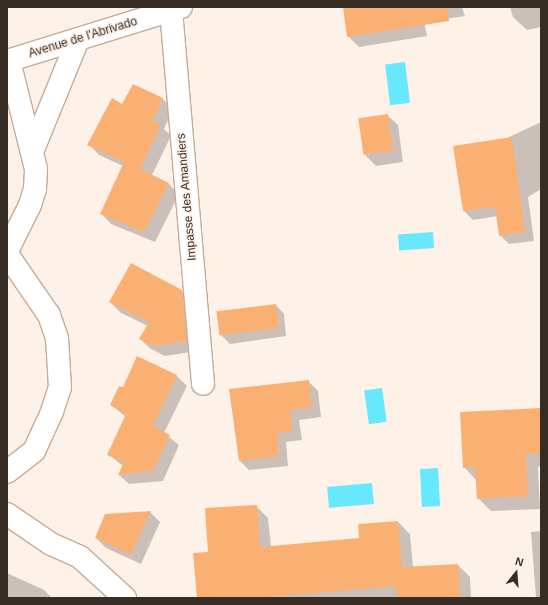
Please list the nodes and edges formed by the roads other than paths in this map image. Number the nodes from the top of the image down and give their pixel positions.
1 (176, 8) edge
2 (78, 39) junction
3 (8, 61) edge
4 (32, 152) junction
5 (7, 253) edge
6 (203, 384) dead end
7 (7, 472) edge
8 (7, 514) edge
9 (125, 598) edge

1 - 2 street, Avenue de l'Abrivado
1 - 6 street, Impasse des Amandiers
2 - 3 street, Avenue de l'Abrivado
2 - 4 street
3 - 4 street
4 - 5 street
5 - 7 street
8 - 9 street

